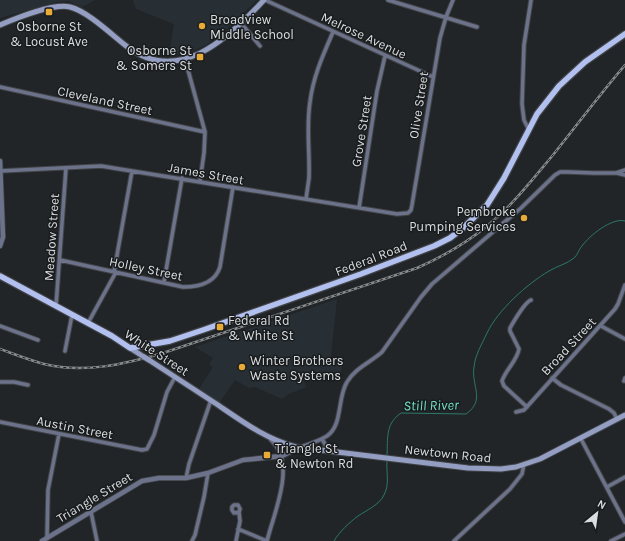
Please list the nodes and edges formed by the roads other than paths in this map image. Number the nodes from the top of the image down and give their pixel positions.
1 (264, 0) edge
2 (388, 0) edge
3 (453, 0) edge
4 (531, 0) edge
5 (446, 17) junction
6 (241, 23) junction
7 (0, 25) edge
8 (477, 26) dead end
9 (333, 32) junction
10 (625, 34) edge
11 (260, 46) dead end
12 (385, 56) junction
13 (185, 59) junction
14 (433, 77) junction
15 (0, 88) edge
16 (528, 128) junction
17 (205, 132) junction
18 (0, 161) edge
19 (66, 168) junction
20 (625, 170) edge
21 (0, 171) edge
22 (132, 171) junction
23 (616, 173) junction
24 (625, 175) edge
25 (182, 178) junction
26 (200, 181) junction
27 (233, 187) junction
28 (306, 199) junction
29 (359, 208) junction
30 (408, 213) joint
31 (0, 246) edge
32 (60, 260) junction
33 (115, 272) junction
34 (0, 276) edge
35 (164, 282) junction
36 (625, 285) edge
37 (531, 300) dead end
38 (56, 306) junction
39 (72, 314) junction
40 (88, 323) junction
41 (0, 326) edge
42 (601, 326) junction
43 (625, 339) edge
44 (38, 340) dead end
45 (130, 348) junction
46 (65, 351) dead end
47 (175, 377) junction
48 (552, 378) junction
49 (0, 382) edge
50 (28, 385) dead end
51 (211, 400) junction
52 (527, 407) junction
53 (516, 412) dead end
54 (625, 415) edge
55 (617, 419) junction
56 (0, 422) edge
57 (59, 434) junction
58 (271, 439) junction
59 (322, 439) junction
60 (580, 439) junction
61 (300, 447) junction
62 (329, 451) junction
63 (282, 456) junction
64 (524, 464) junction
65 (208, 473) junction
66 (625, 477) edge
67 (186, 478) junction
68 (607, 486) junction
69 (91, 512) junction
70 (239, 512) dead end
71 (625, 522) edge
72 (238, 529) junction
73 (625, 534) edge
74 (47, 538) junction
75 (42, 541) edge
76 (97, 541) edge
77 (192, 541) edge
78 (236, 541) edge
79 (267, 541) edge
80 (454, 541) edge
81 (611, 541) edge

1 - 6 main road
1 - 9 street, Melrose Avenue
2 - 5 street
3 - 5 street, Olive Street
4 - 16 street
5 - 8 street
5 - 14 street, Olive Street
6 - 11 street
6 - 13 main road
7 - 13 main road
9 - 12 street, Melrose Avenue
9 - 28 street
10 - 16 main road, Federal Road
12 - 14 street, Melrose Avenue
12 - 29 street, Grove Street
13 - 17 street
14 - 30 street, Olive Street
15 - 17 street, Cleveland Street
16 - 45 main road, Federal Road
17 - 26 street
18 - 21 street
19 - 21 street, James Street
19 - 22 street, James Street
19 - 32 street, Meadow Street
20 - 23 street
21 - 31 street
22 - 25 street, James Street
22 - 33 street
23 - 24 street
23 - 59 street
25 - 26 street, James Street
25 - 35 street
26 - 27 street, James Street
27 - 28 street, James Street
27 - 35 street, Holley Street
28 - 29 street, James Street
29 - 30 street, James Street
32 - 33 street, Holley Street
32 - 38 street, Meadow Street
33 - 35 street, Holley Street
33 - 40 street
34 - 38 main road, White Street
36 - 42 street, Broad Street
37 - 52 street
38 - 39 main road, White Street
39 - 40 main road, White Street
39 - 46 street
40 - 45 main road, White Street
41 - 44 street
42 - 43 street
42 - 48 street, Broad Street
45 - 47 main road, White Street, bridge
47 - 51 main road, White Street
47 - 57 street, Austin Street
48 - 52 street, Broad Street
48 - 55 street
49 - 50 street
51 - 58 main road, White Street
51 - 67 street
52 - 53 street, Broad Street
54 - 55 main road, Newtown Road
55 - 60 main road, Newtown Road
56 - 57 street, Austin Street
57 - 74 street
58 - 61 main road, White Street
58 - 63 street
59 - 61 street
59 - 62 street
60 - 64 main road, Newtown Road
60 - 68 street
61 - 62 main road, Newtown Road
61 - 63 street, Triangle Street
62 - 64 main road, Newtown Road
63 - 65 street, Triangle Street
63 - 79 street
64 - 80 street
65 - 67 street, Triangle Street
65 - 77 street
66 - 68 street
67 - 69 street, Triangle Street
68 - 71 street
69 - 74 street, Triangle Street
69 - 76 street
70 - 72 street
72 - 78 street
72 - 79 street
73 - 81 street
74 - 75 street, Triangle Street

